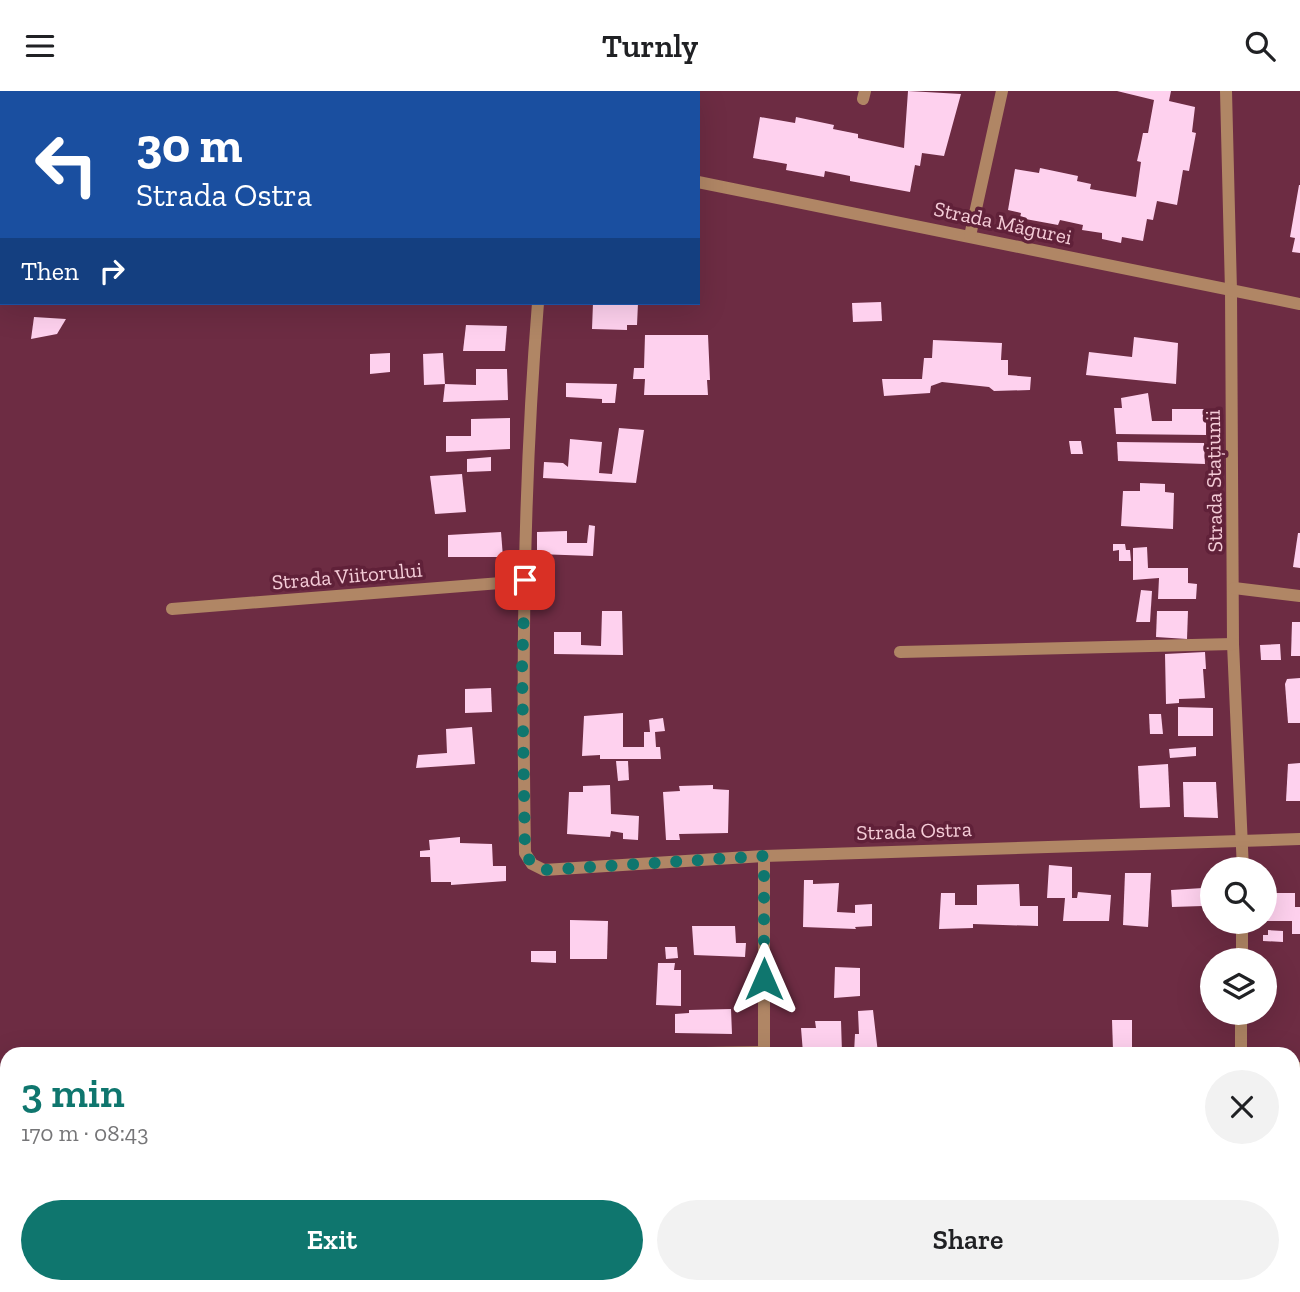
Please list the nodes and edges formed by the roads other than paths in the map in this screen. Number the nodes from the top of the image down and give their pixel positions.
1 (1002, 91) edge
2 (1226, 91) edge
3 (700, 183) edge
4 (970, 236) junction
5 (1231, 291) junction
6 (1300, 304) edge
7 (538, 305) edge
8 (525, 580) junction
9 (1234, 587) junction
10 (1300, 596) edge
11 (172, 609) dead end
12 (1233, 644) junction
13 (900, 652) dead end
14 (1243, 839) junction
15 (1300, 839) edge
16 (764, 856) junction
17 (1243, 857) edge
18 (1241, 1025) edge
19 (764, 1047) edge
20 (1241, 1047) edge

1 - 4 street
2 - 5 street, Strada Stațiunii
3 - 4 street, Strada Măgurei
4 - 5 street, Strada Măgurei
5 - 6 street, Strada Măgurei
5 - 9 street, Strada Stațiunii
7 - 8 street
8 - 11 street, Strada Viitorului
8 - 16 street, Strada Ostra
9 - 10 street
9 - 12 street, Strada Stațiunii
12 - 13 street
12 - 14 street, Strada Stațiunii
14 - 15 street, Strada Ostra
14 - 16 street, Strada Ostra
14 - 17 street, Strada Stațiunii
16 - 19 street
18 - 20 street

